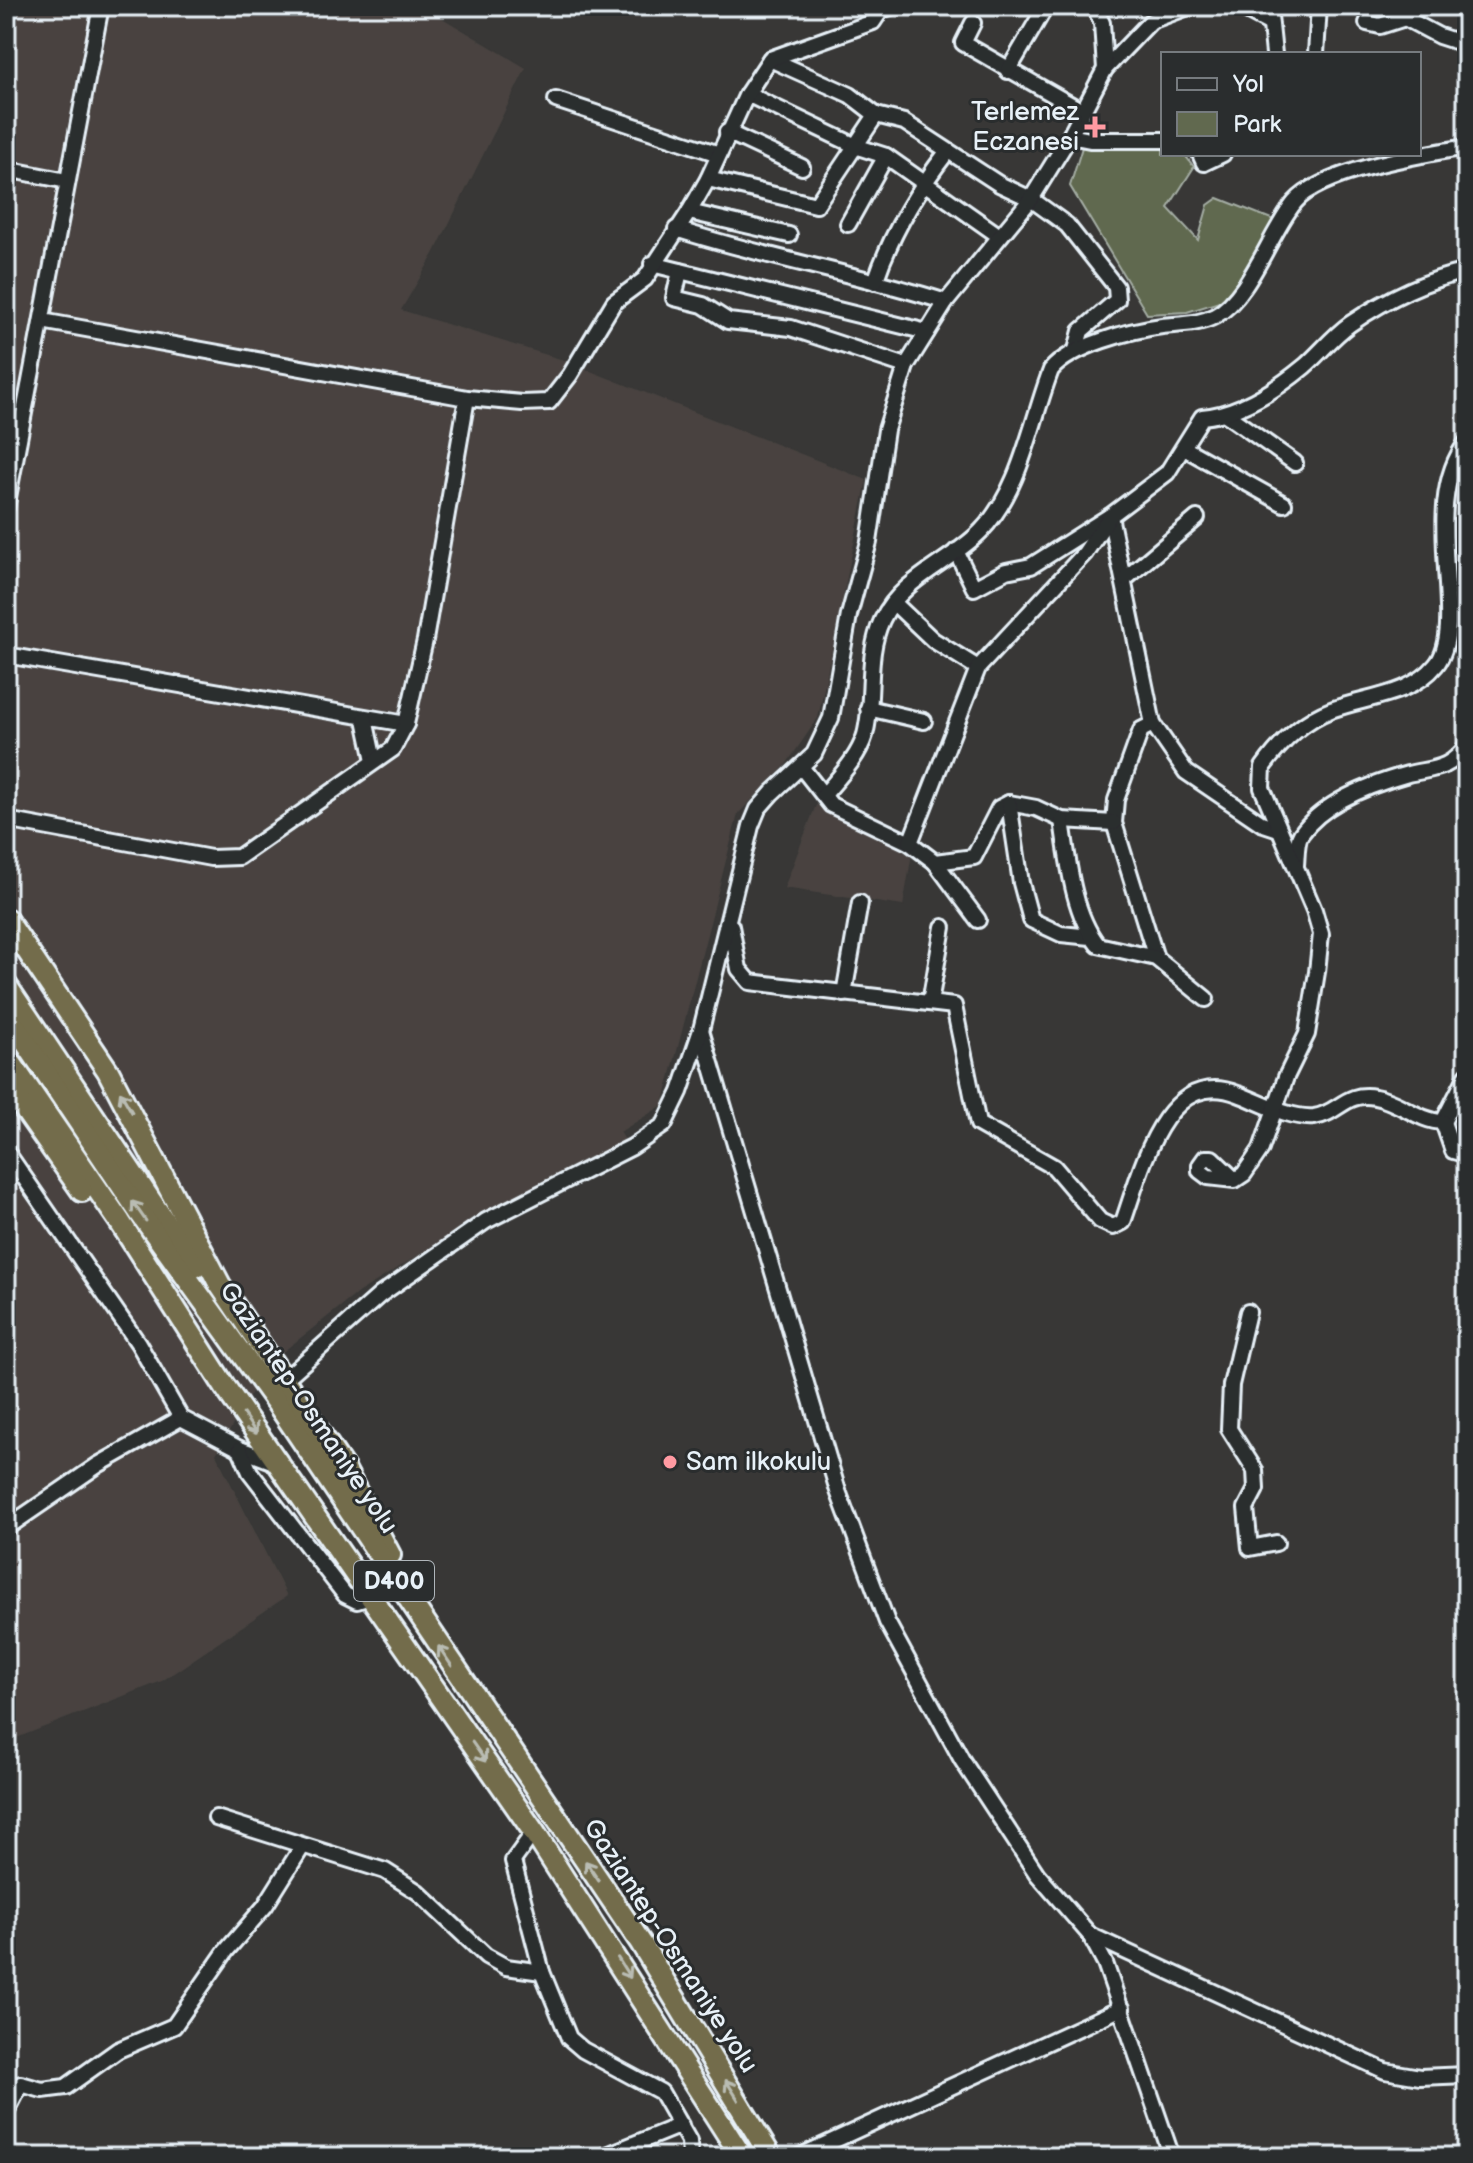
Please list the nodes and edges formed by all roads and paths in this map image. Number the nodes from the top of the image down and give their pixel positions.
1 (101, 6) edge
2 (893, 6) edge
3 (1046, 6) edge
4 (1094, 6) edge
5 (1191, 6) edge
6 (1237, 6) edge
7 (1269, 6) edge
8 (1319, 6) edge
9 (1404, 12) edge
10 (973, 23) dead end
11 (1269, 23) junction
12 (1367, 23) dead end
13 (1467, 45) edge
14 (1274, 52) edge
15 (1316, 52) edge
16 (770, 59) junction
17 (1105, 69) junction
18 (1008, 71) junction
19 (747, 94) junction
20 (556, 100) dead end
21 (1082, 111) junction
22 (876, 115) junction
23 (727, 132) junction
24 (1070, 136) junction
25 (1161, 140) edge
26 (858, 147) junction
27 (1467, 147) edge
28 (947, 152) junction
29 (719, 154) junction
30 (1421, 155) edge
31 (886, 156) junction
32 (1201, 156) edge
33 (1219, 156) edge
34 (1412, 156) edge
35 (802, 167) dead end
36 (6, 169) edge
37 (708, 179) junction
38 (67, 181) junction
39 (923, 182) junction
40 (1031, 199) junction
41 (689, 212) junction
42 (848, 224) dead end
43 (676, 229) junction
44 (789, 235) dead end
45 (998, 235) junction
46 (652, 264) junction
47 (680, 271) junction
48 (1467, 271) edge
49 (875, 282) junction
50 (946, 302) junction
51 (42, 321) junction
52 (927, 332) junction
53 (1076, 350) junction
54 (906, 366) junction
55 (467, 398) junction
56 (1227, 415) junction
57 (1467, 442) edge
58 (1184, 448) junction
59 (1295, 463) dead end
60 (8, 481) edge
61 (1284, 504) dead end
62 (6, 508) edge
63 (1110, 516) junction
64 (1197, 518) dead end
65 (956, 551) junction
66 (1125, 579) junction
67 (894, 603) junction
68 (6, 655) edge
69 (978, 668) junction
70 (868, 708) junction
71 (365, 719) junction
72 (924, 721) dead end
73 (406, 724) junction
74 (1153, 724) junction
75 (1467, 745) edge
76 (374, 761) junction
77 (802, 768) junction
78 (824, 795) junction
79 (1009, 803) junction
80 (6, 820) edge
81 (1062, 820) junction
82 (1114, 823) junction
83 (1279, 829) junction
84 (910, 843) junction
85 (935, 862) junction
86 (1295, 869) junction
87 (860, 903) dead end
88 (731, 906) junction
89 (6, 919) edge
90 (978, 920) dead end
91 (943, 927) dead end
92 (1091, 937) junction
93 (1156, 958) junction
94 (6, 985) edge
95 (844, 994) junction
96 (1206, 999) dead end
97 (930, 1003) junction
98 (6, 1013) edge
99 (701, 1030) junction
100 (6, 1056) edge
101 (1467, 1075) edge
102 (6, 1083) edge
103 (1273, 1108) junction
104 (1443, 1122) junction
105 (6, 1151) edge
106 (1467, 1155) edge
107 (1235, 1180) dead end
108 (1248, 1312) dead end
109 (246, 1362) junction
110 (284, 1380) junction
111 (225, 1387) junction
112 (181, 1418) junction
113 (240, 1449) junction
114 (277, 1463) junction
115 (6, 1528) edge
116 (1276, 1543) dead end
117 (395, 1583) junction
118 (370, 1597) junction
119 (216, 1818) dead end
120 (534, 1832) junction
121 (302, 1847) junction
122 (1090, 1935) junction
123 (542, 1972) junction
124 (1122, 2008) junction
125 (1467, 2075) edge
126 (6, 2113) edge
127 (681, 2125) junction
128 (602, 2157) edge
129 (690, 2157) edge
130 (742, 2157) edge
131 (771, 2157) edge
132 (798, 2157) edge
133 (1172, 2157) edge

1 - 38 street
2 - 16 street
3 - 18 street
4 - 17 street
5 - 17 street
6 - 11 street
7 - 11 street
8 - 15 street
9 - 12 street
9 - 13 street
10 - 18 street
11 - 14 street
16 - 19 street
16 - 22 street
17 - 21 street
18 - 21 street
19 - 23 street
19 - 26 street
20 - 29 street
21 - 24 street
22 - 26 street
22 - 28 street
23 - 29 street
23 - 35 street
24 - 25 street
24 - 40 street
26 - 31 street
26 - 37 street
27 - 30 street
28 - 39 street
28 - 40 street
29 - 37 street
31 - 39 street
31 - 42 street
32 - 33 street
34 - 53 street
36 - 38 street
37 - 41 street
38 - 51 street
39 - 45 street
39 - 49 street
40 - 45 street
40 - 53 street
41 - 43 street
41 - 44 street
43 - 46 street
43 - 49 street
45 - 50 street
46 - 47 street
46 - 55 street
47 - 52 street
47 - 54 street
48 - 56 street
49 - 50 street
50 - 52 street
51 - 55 street
51 - 60 street
52 - 54 street
53 - 65 street
54 - 77 street
55 - 73 street
56 - 58 street
56 - 59 street
57 - 83 street
58 - 61 street
58 - 63 street
60 - 62 street
63 - 65 street
63 - 66 street
63 - 69 street
64 - 66 street
65 - 67 street
66 - 74 street
67 - 69 street
67 - 70 street
68 - 71 street
69 - 84 street
70 - 72 street
70 - 78 street
71 - 73 street
71 - 76 street
73 - 76 street
74 - 82 street
74 - 83 street
75 - 86 street
76 - 80 street
77 - 78 street
77 - 88 street
78 - 84 street
79 - 81 street
79 - 85 street
79 - 92 street
81 - 82 street
81 - 92 street
82 - 93 street
83 - 86 street
84 - 85 street
85 - 90 street
86 - 103 street
87 - 95 street
88 - 95 street
88 - 99 street
110 -> 89 highway
91 - 97 street
92 - 93 street
93 - 96 street
94 - 109 highway, D400
95 - 97 street
97 - 103 street
109 -> 98 highway, Gaziantep-Osmaniye yolu / D400
99 - 110 street
99 - 122 street
100 - 111 highway, Gaziantep-Osmaniye yolu / D400
101 - 104 street
102 - 111 highway, D400
103 - 104 street
103 - 107 street
104 - 106 street
105 - 112 street
108 - 116 street
109 - 117 highway, Gaziantep-Osmaniye yolu / D400
110 - 117 highway
111 -> 114 highway, Gaziantep-Osmaniye yolu / D400
112 - 113 street
112 - 115 street
113 - 114 street
113 - 118 street
114 - 118 highway, Gaziantep-Osmaniye yolu / D400
131 -> 117 highway, Gaziantep-Osmaniye yolu / D400
118 -> 120 highway, Gaziantep-Osmaniye yolu / D400
119 - 121 street
120 - 123 street
120 -> 130 highway, Gaziantep-Osmaniye yolu / D400
121 - 123 street
121 - 126 street
122 - 124 street
122 - 125 street
123 - 127 street
124 - 132 street
124 - 133 street
127 - 128 street
127 - 129 street

